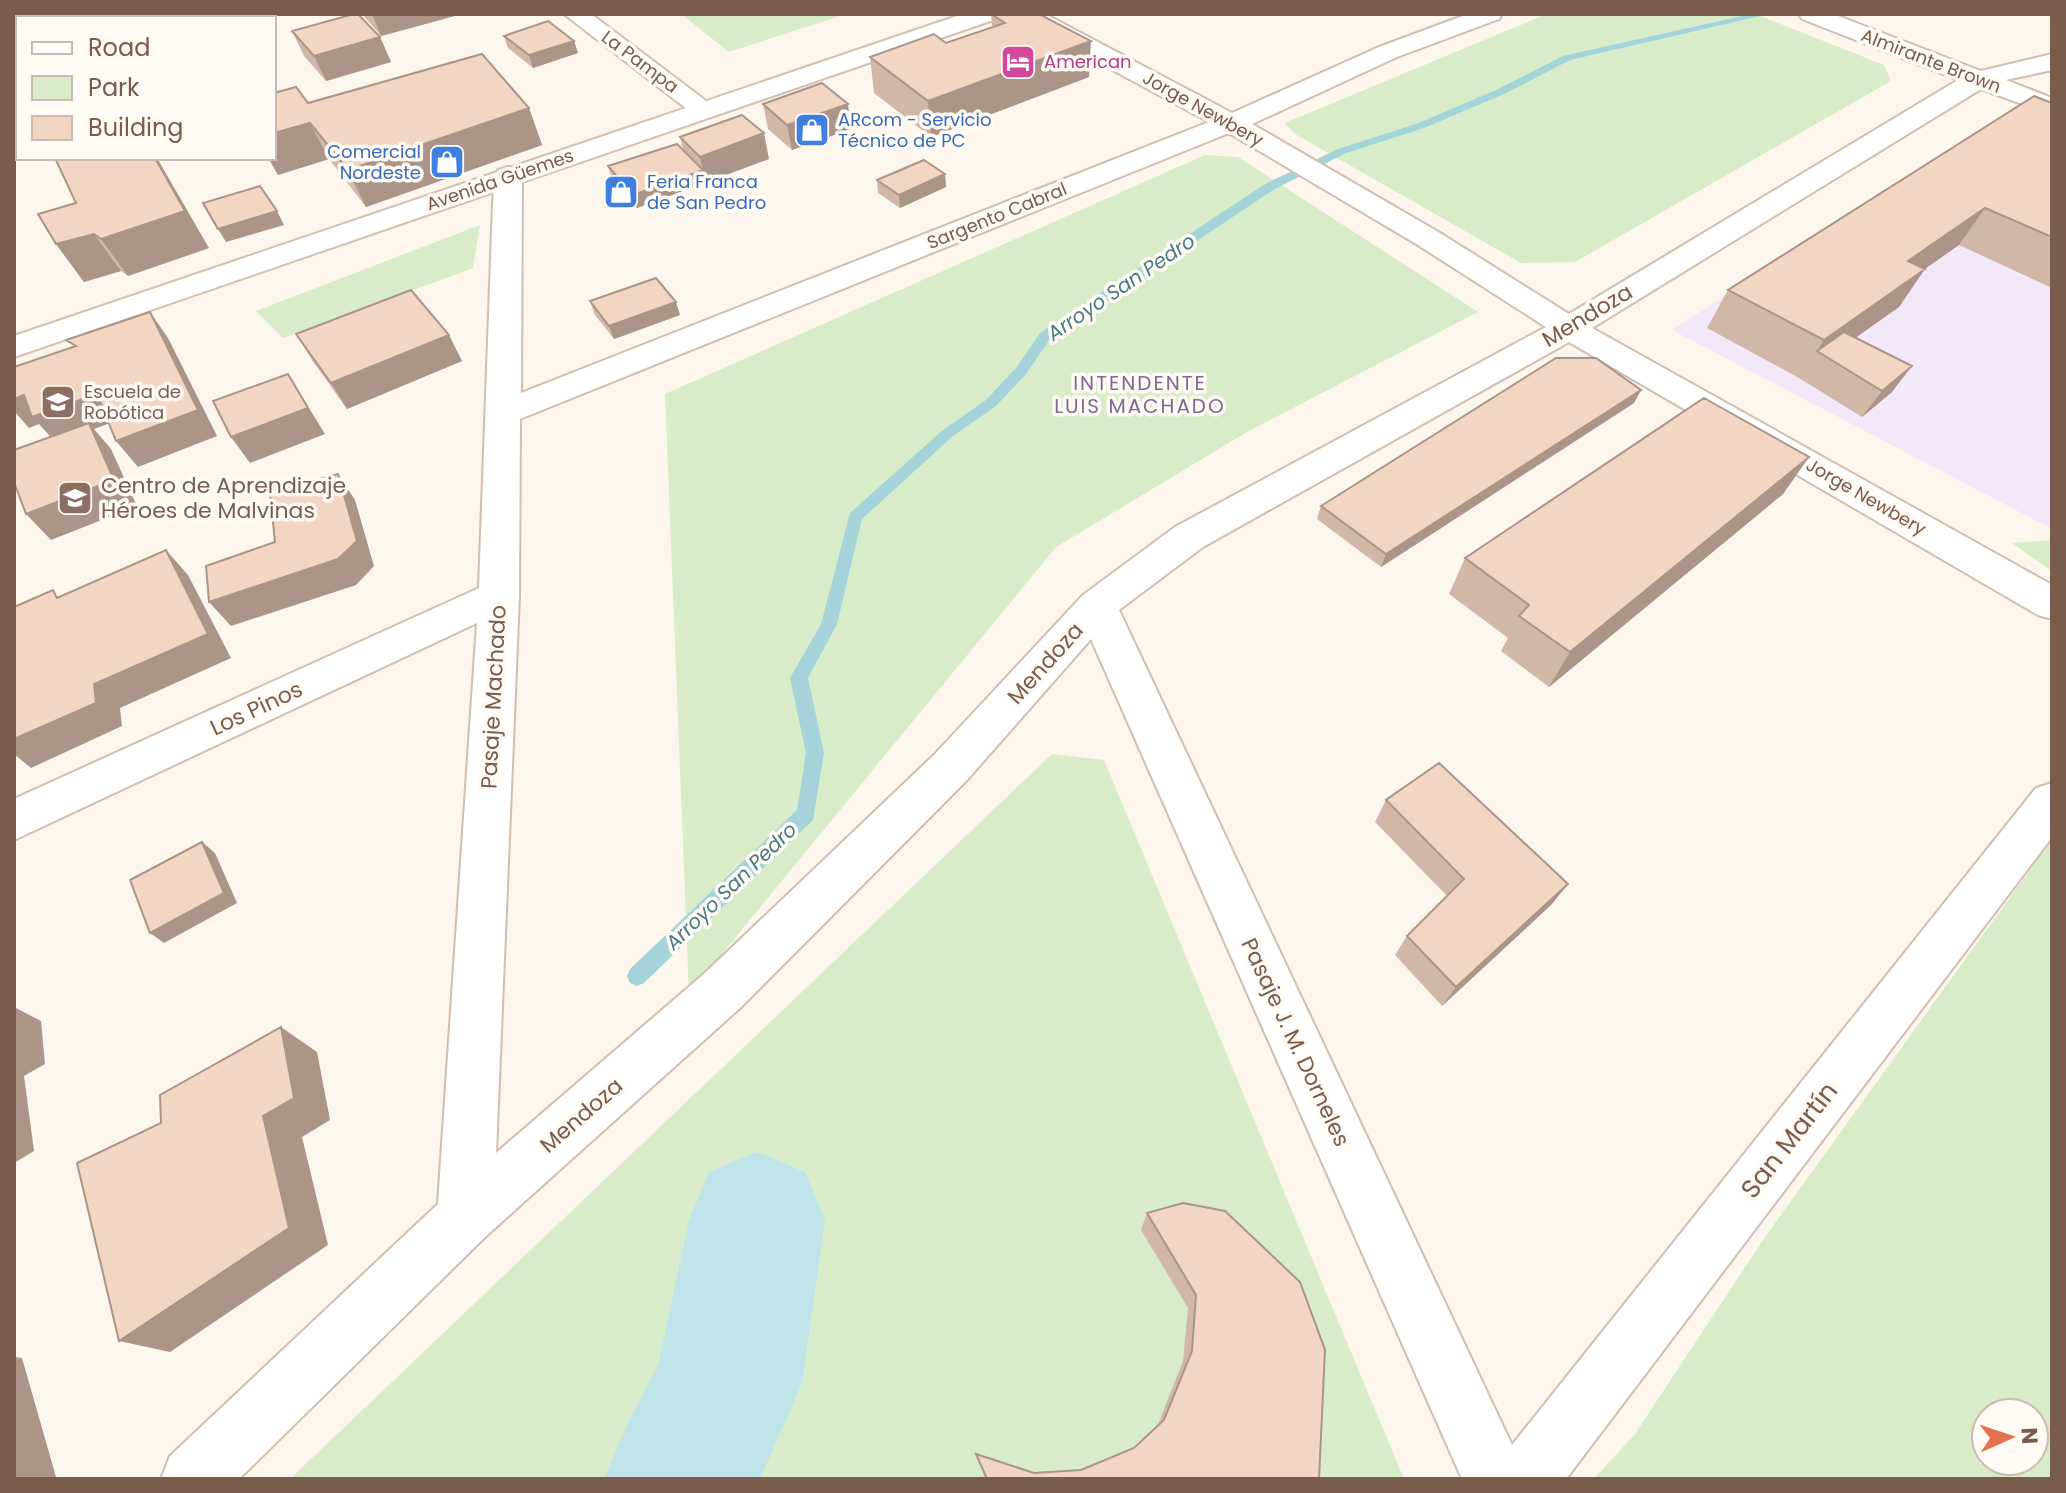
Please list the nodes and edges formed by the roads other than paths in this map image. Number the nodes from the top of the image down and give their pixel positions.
1 (576, 14) edge
2 (987, 14) edge
3 (1027, 14) edge
4 (1490, 14) edge
5 (1813, 15) edge
6 (2052, 62) edge
7 (1978, 79) junction
8 (2052, 107) edge
9 (705, 110) junction
10 (1231, 123) junction
11 (508, 176) junction
12 (1569, 328) junction
13 (14, 347) edge
14 (502, 413) junction
15 (499, 596) junction
16 (2052, 604) edge
17 (1097, 606) junction
18 (2052, 802) edge
19 (14, 820) edge
20 (465, 1217) junction
21 (193, 1479) edge
22 (1495, 1479) edge
23 (1526, 1479) edge

1 - 9 street, La Pampa
2 - 9 street, Avenida Güemes
3 - 10 street, Jorge Newbery
4 - 10 street, Sargento Cabral
5 - 7 street, Almirante Brown
6 - 7 street, Mendoza
7 - 8 street, Almirante Brown
7 - 12 street, Mendoza
9 - 11 street, Avenida Güemes
10 - 12 street, Jorge Newbery
10 - 14 street, Sargento Cabral
11 - 13 street, Avenida Güemes
11 - 14 street, Pasaje Machado
12 - 16 street, Jorge Newbery
12 - 17 street, Mendoza
14 - 15 street, Pasaje Machado
15 - 19 street, Los Pinos
15 - 20 street, Pasaje Machado
17 - 20 street, Mendoza
17 - 22 street, Pasaje J. M. Dorneles
18 - 23 street, San Martín
20 - 21 street, Mendoza

